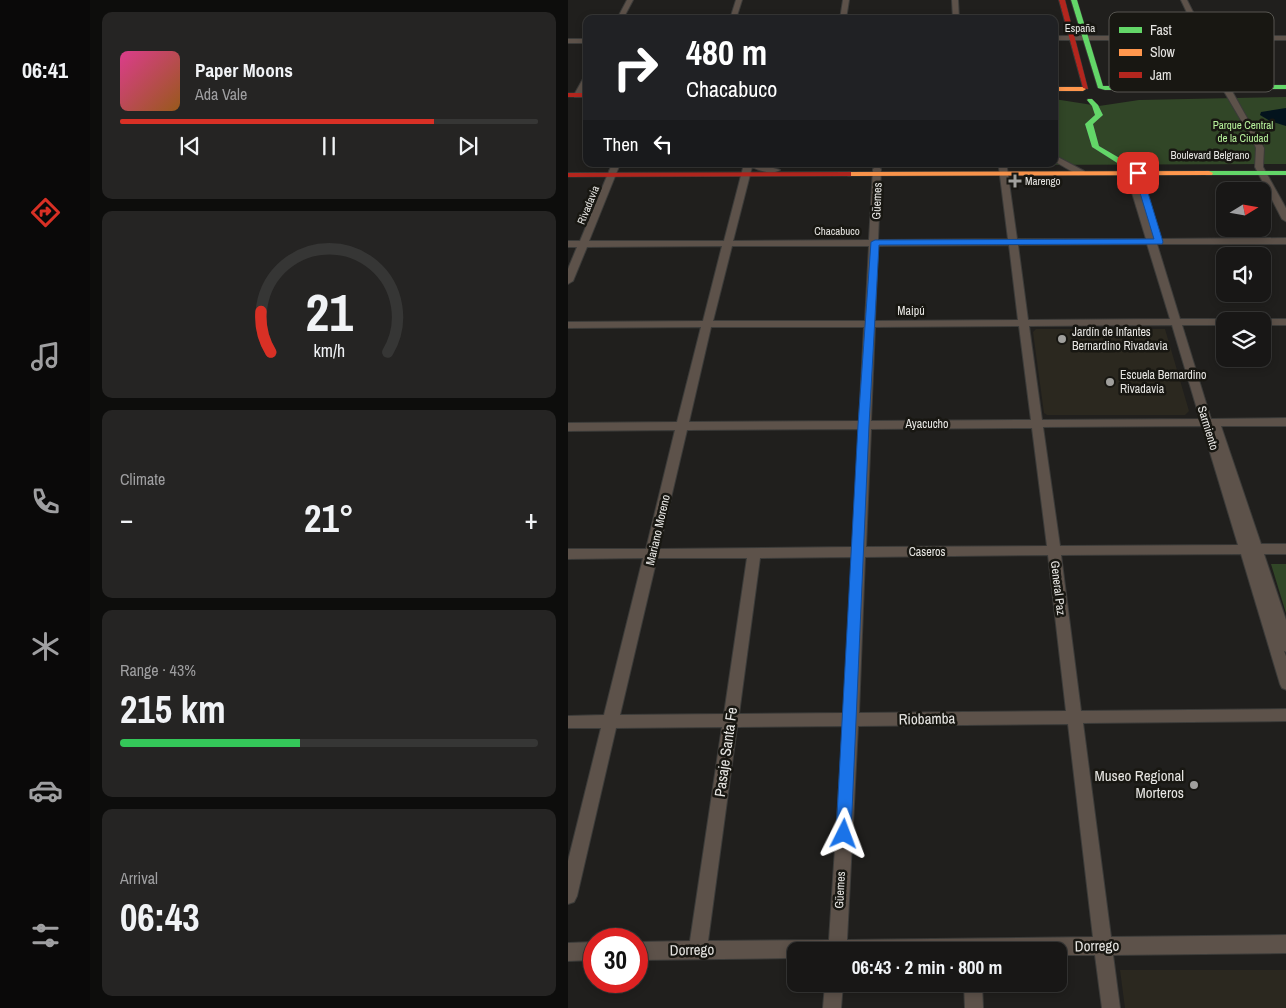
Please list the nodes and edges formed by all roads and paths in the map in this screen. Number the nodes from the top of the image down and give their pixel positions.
1 (630, 0) edge
2 (739, 0) edge
3 (846, 0) edge
4 (955, 0) edge
5 (1062, 0) edge
6 (1074, 0) edge
7 (1184, 0) edge
8 (1190, 12) edge
9 (622, 15) edge
10 (735, 15) edge
11 (844, 15) edge
12 (956, 15) edge
13 (1058, 38) edge
14 (1072, 38) junction
15 (1086, 38) junction
16 (1109, 38) edge
17 (568, 40) edge
18 (583, 40) edge
19 (568, 88) edge
20 (1102, 88) junction
21 (1109, 88) edge
22 (581, 90) edge
23 (1058, 90) edge
24 (1109, 91) edge
25 (1112, 92) edge
26 (1195, 92) edge
27 (1229, 92) edge
28 (1085, 94) junction
29 (1058, 95) edge
30 (1107, 100) junction
31 (1095, 135) junction
32 (1058, 159) edge
33 (615, 167) edge
34 (749, 167) edge
35 (1286, 167) edge
36 (1077, 170) junction
37 (1133, 170) junction
38 (1260, 170) junction
39 (878, 171) junction
40 (1003, 171) junction
41 (1286, 172) edge
42 (611, 175) junction
43 (568, 176) edge
44 (1286, 219) edge
45 (1286, 241) edge
46 (875, 242) junction
47 (1013, 242) junction
48 (1155, 242) junction
49 (727, 243) junction
50 (568, 244) edge
51 (584, 244) junction
52 (568, 281) edge
53 (1180, 322) junction
54 (1216, 322) edge
55 (1271, 322) edge
56 (1286, 322) edge
57 (1023, 323) junction
58 (707, 324) junction
59 (870, 324) junction
60 (568, 325) edge
61 (1211, 422) junction
62 (1286, 422) edge
63 (1036, 424) junction
64 (864, 425) junction
65 (682, 426) junction
66 (568, 427) edge
67 (1286, 549) edge
68 (1250, 550) junction
69 (1054, 551) junction
70 (858, 552) junction
71 (652, 553) junction
72 (754, 553) junction
73 (568, 554) edge
74 (1286, 646) edge
75 (1286, 684) edge
76 (1286, 715) edge
77 (1074, 718) junction
78 (731, 720) junction
79 (850, 720) junction
80 (610, 721) junction
81 (568, 722) edge
82 (568, 896) edge
83 (837, 942) edge
84 (1286, 944) edge
85 (1103, 946) junction
86 (1067, 947) edge
87 (698, 950) junction
88 (787, 950) edge
89 (583, 951) edge
90 (648, 951) edge
91 (568, 952) edge
92 (833, 992) edge
93 (973, 992) edge
94 (832, 1008) edge
95 (974, 1008) edge
96 (1111, 1008) edge

1 - 9 street
2 - 10 street
3 - 11 street
4 - 12 street
5 - 14 street
6 - 15 street
7 - 8 street
13 - 14 street, España
14 - 15 street, España
14 - 28 street
15 - 16 street, España
15 - 20 street
17 - 18 street
19 - 22 street
20 - 21 street
20 - 24 street
20 - 28 street
23 - 28 street
25 - 30 street
26 - 30 street
27 - 38 street
28 - 29 street
28 - 30 street
28 - 31 street
30 - 31 street
31 - 37 street
32 - 36 street
33 - 42 street, Rivadavia
34 - 39 street, Boulevard Belgrano
34 - 39 street, Boulevard Belgrano
34 - 42 street, Boulevard Belgrano
34 - 49 street, Mariano Moreno
35 - 38 street, Boulevard Belgrano
36 - 37 street, Boulevard Belgrano
36 - 40 street, Boulevard Belgrano
37 - 38 street, Boulevard Belgrano
37 - 48 street, Sarmiento
38 - 41 street, Boulevard Belgrano
38 - 44 street
39 - 40 street, Boulevard Belgrano
39 - 46 street, Güemes
40 - 47 street, General Paz
42 - 43 street, Boulevard Belgrano
42 - 51 street, Rivadavia
45 - 48 street, Chacabuco
46 - 47 street, Chacabuco
46 - 49 street, Chacabuco
46 - 59 street, Güemes
47 - 48 street, Chacabuco
47 - 57 street, General Paz
48 - 53 street, Sarmiento
49 - 51 street, Chacabuco
49 - 58 street, Mariano Moreno
50 - 51 street, Chacabuco
51 - 52 street, Rivadavia
53 - 54 street, Maipú
53 - 57 street, Maipú
53 - 61 street, Sarmiento
55 - 56 street
57 - 59 street, Maipú
57 - 63 street, General Paz
58 - 59 street, Maipú
58 - 60 street, Maipú
58 - 65 street, Mariano Moreno
59 - 64 street, Güemes
61 - 62 street, Ayacucho
61 - 63 street, Ayacucho
61 - 68 street, Sarmiento
63 - 64 street, Ayacucho
63 - 69 street, General Paz
64 - 65 street, Ayacucho
64 - 70 street, Güemes
65 - 66 street, Ayacucho
65 - 71 street, Mariano Moreno
67 - 68 street, Caseros
68 - 69 street, Caseros
68 - 74 street, Sarmiento
68 - 75 street, Sarmiento
69 - 70 street, Caseros
69 - 77 street, General Paz
70 - 72 street, Caseros
70 - 79 street, Güemes
71 - 72 street, Caseros
71 - 73 street, Caseros
71 - 80 street, Mariano Moreno
72 - 78 street, Pasaje Santa Fe
76 - 77 street, Riobamba
77 - 79 street, Riobamba
77 - 85 street, General Paz
78 - 79 street, Riobamba
78 - 80 street, Riobamba
78 - 87 street, Pasaje Santa Fe
79 - 83 street, Güemes
80 - 81 street, Riobamba
80 - 82 street, Mariano Moreno
84 - 85 street, Dorrego
85 - 86 street, Dorrego
85 - 96 street, General Paz
87 - 88 street, Dorrego
87 - 90 street, Dorrego
89 - 91 street
92 - 94 street
93 - 95 street

